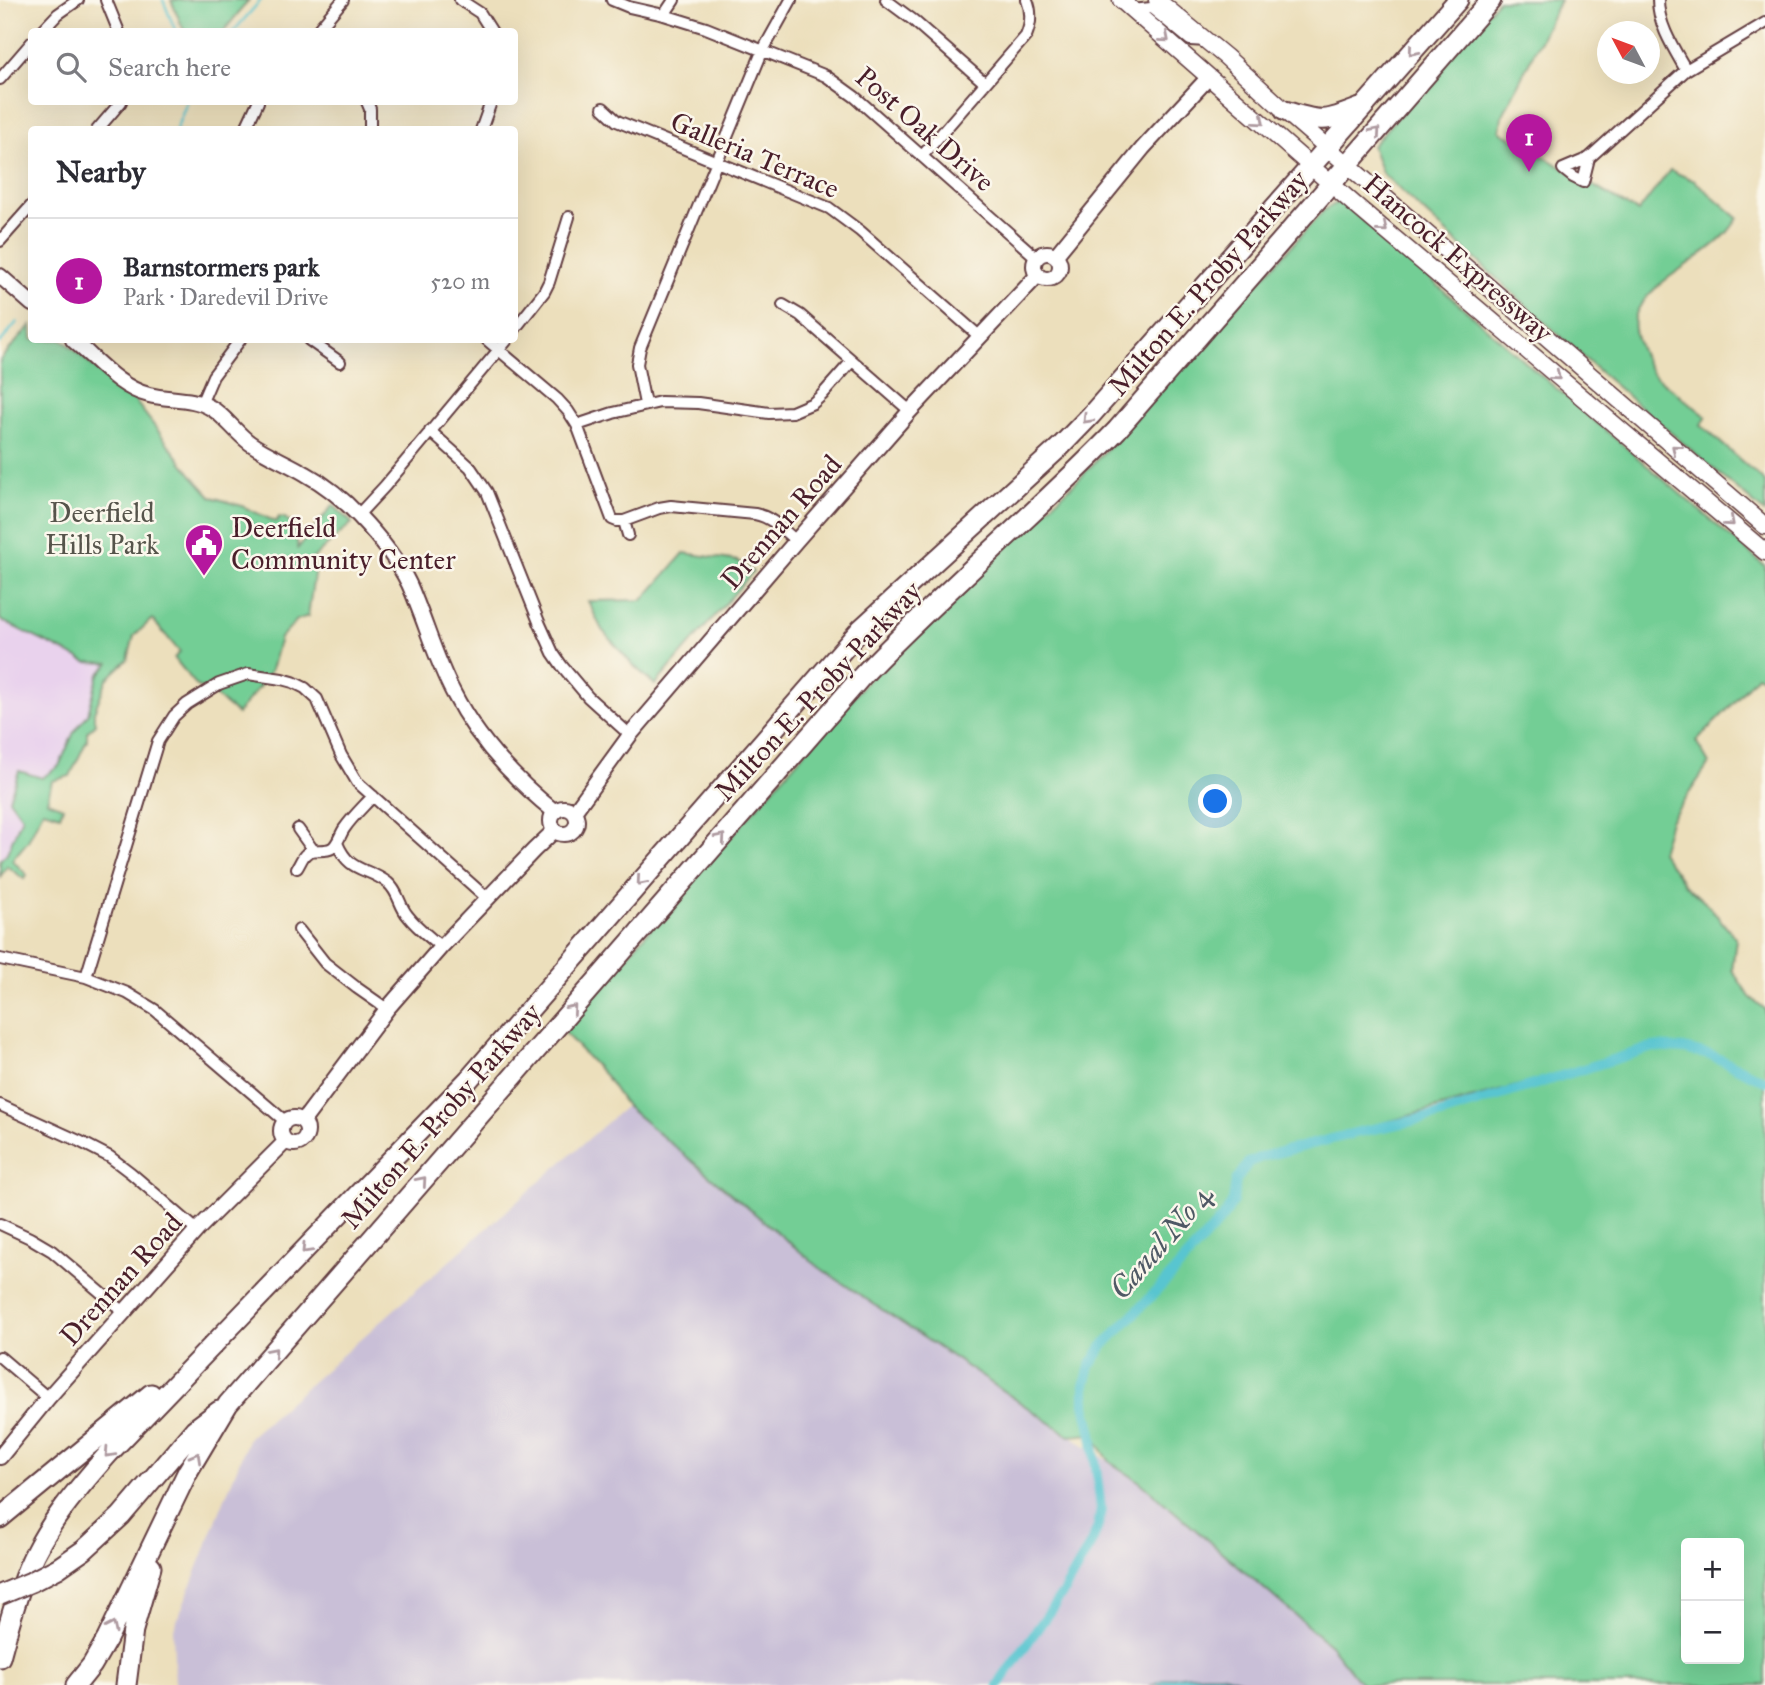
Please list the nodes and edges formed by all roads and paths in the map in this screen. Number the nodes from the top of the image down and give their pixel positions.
1 (78, 0) edge
2 (106, 0) edge
3 (343, 0) edge
4 (460, 0) edge
5 (612, 0) edge
6 (674, 0) edge
7 (791, 0) edge
8 (887, 0) edge
9 (1157, 0) edge
10 (1458, 0) edge
11 (1491, 0) edge
12 (1658, 0) edge
13 (1127, 5) edge
14 (1033, 8) edge
15 (664, 15) junction
16 (1765, 23) edge
17 (45, 28) edge
18 (117, 28) edge
19 (319, 28) edge
20 (489, 28) edge
21 (1207, 41) junction
22 (28, 47) edge
23 (762, 52) junction
24 (1686, 70) junction
25 (1209, 77) junction
26 (0, 79) edge
27 (985, 83) junction
28 (118, 105) edge
29 (257, 105) edge
30 (368, 105) edge
31 (490, 105) edge
32 (1364, 106) junction
33 (603, 108) dead end
34 (1285, 111) junction
35 (100, 126) edge
36 (247, 126) edge
37 (370, 126) edge
38 (482, 126) edge
39 (1328, 148) junction
40 (923, 155) junction
41 (1589, 158) dead end
42 (717, 163) junction
43 (1348, 165) junction
44 (1312, 166) junction
45 (1331, 184) junction
46 (28, 210) edge
47 (569, 217) dead end
48 (0, 241) edge
49 (1056, 256) junction
50 (1037, 258) junction
51 (1038, 275) junction
52 (0, 276) edge
53 (28, 300) edge
54 (783, 305) dead end
55 (518, 325) edge
56 (979, 336) junction
57 (84, 343) edge
58 (238, 343) edge
59 (313, 343) edge
60 (491, 343) edge
61 (504, 343) edge
62 (499, 349) junction
63 (852, 361) junction
64 (340, 362) dead end
65 (201, 404) junction
66 (645, 404) junction
67 (909, 411) junction
68 (577, 425) junction
69 (430, 431) junction
70 (358, 515) junction
71 (624, 521) junction
72 (1765, 526) edge
73 (628, 535) dead end
74 (796, 541) junction
75 (1765, 552) edge
76 (630, 735) junction
77 (373, 796) junction
78 (555, 812) junction
79 (573, 812) junction
80 (298, 829) dead end
81 (555, 830) junction
82 (337, 843) junction
83 (313, 850) junction
84 (297, 868) dead end
85 (488, 899) junction
86 (299, 930) dead end
87 (441, 947) junction
88 (0, 959) edge
89 (86, 977) junction
90 (387, 1009) junction
91 (0, 1105) edge
92 (303, 1121) junction
93 (286, 1122) junction
94 (286, 1141) junction
95 (0, 1224) edge
96 (197, 1230) junction
97 (124, 1312) junction
98 (225, 1334) junction
99 (0, 1357) edge
100 (48, 1398) junction
101 (228, 1404) junction
102 (0, 1457) edge
103 (167, 1513) junction
104 (0, 1518) edge
105 (0, 1595) edge
106 (0, 1657) edge
107 (76, 1685) edge
108 (126, 1685) edge

1 - 17 street
2 - 18 street
3 - 19 street
4 - 20 street
5 - 15 street, Post Oak Drive
6 - 15 street
7 - 23 street
8 - 27 street
9 - 21 main road, Hancock Expressway
10 -> 32 highway, Milton E. Proby Parkway
43 -> 11 highway, Milton E. Proby Parkway
12 - 24 street
13 - 21 street
13 -> 25 main road, Hancock Expressway
14 - 27 street
15 - 23 street, Post Oak Drive
16 - 24 street
21 - 34 main road, Hancock Expressway
22 - 26 street
23 - 40 street, Post Oak Drive
23 - 42 street
24 - 41 street
25 -> 44 main road, Hancock Expressway
25 - 49 street
27 - 40 street
28 - 35 street
29 - 36 street
30 - 37 street
31 - 38 street
32 - 34 highway
32 - 39 highway, Milton E. Proby Parkway
33 - 42 street, Galleria Terrace
34 - 39 main road, Hancock Expressway
39 - 43 main road, Hancock Expressway
39 - 44 highway, Milton E. Proby Parkway
40 - 50 street, Post Oak Drive
42 - 56 street, Galleria Terrace
42 - 66 street
43 - 45 highway, Milton E. Proby Parkway
72 -> 43 main road, Hancock Expressway
44 - 45 main road, Hancock Expressway
44 -> 98 highway, Milton E. Proby Parkway
45 -> 75 main road, Hancock Expressway
101 -> 45 highway, Milton E. Proby Parkway
46 - 48 street
47 - 55 street
49 - 50 street
49 - 51 street
50 - 51 street
51 - 56 street, Drennan Road
52 - 53 street
54 - 63 street
56 - 67 street, Drennan Road
57 - 65 street
58 - 65 street
59 - 64 street
60 - 62 street
61 - 62 street
62 - 68 street
62 - 69 street
63 - 66 street
63 - 67 street
65 - 70 street
66 - 68 street
67 - 74 street, Drennan Road
68 - 71 street
69 - 70 street
69 - 76 street
70 - 78 street
71 - 73 street
71 - 74 street
74 - 76 street, Drennan Road
76 - 79 street, Drennan Road
77 - 82 street
77 - 85 street
77 - 89 street
78 - 79 street
78 - 81 street
79 - 81 street
80 - 83 street
81 - 85 street
82 - 83 street
82 - 87 street
83 - 84 street
85 - 87 street
86 - 90 street
87 - 90 street
88 - 89 street
89 - 93 street
90 - 92 street
91 - 96 street
92 - 93 street
92 - 94 street
93 - 94 street
94 - 96 street, Drennan Road
95 - 97 street
96 - 97 street, Drennan Road
97 - 100 street, Drennan Road
98 - 104 highway
98 -> 106 highway
99 - 100 street
100 - 102 street, Drennan Road
103 -> 101 highway
101 - 105 highway, bridge
107 -> 103 highway
103 - 108 highway

